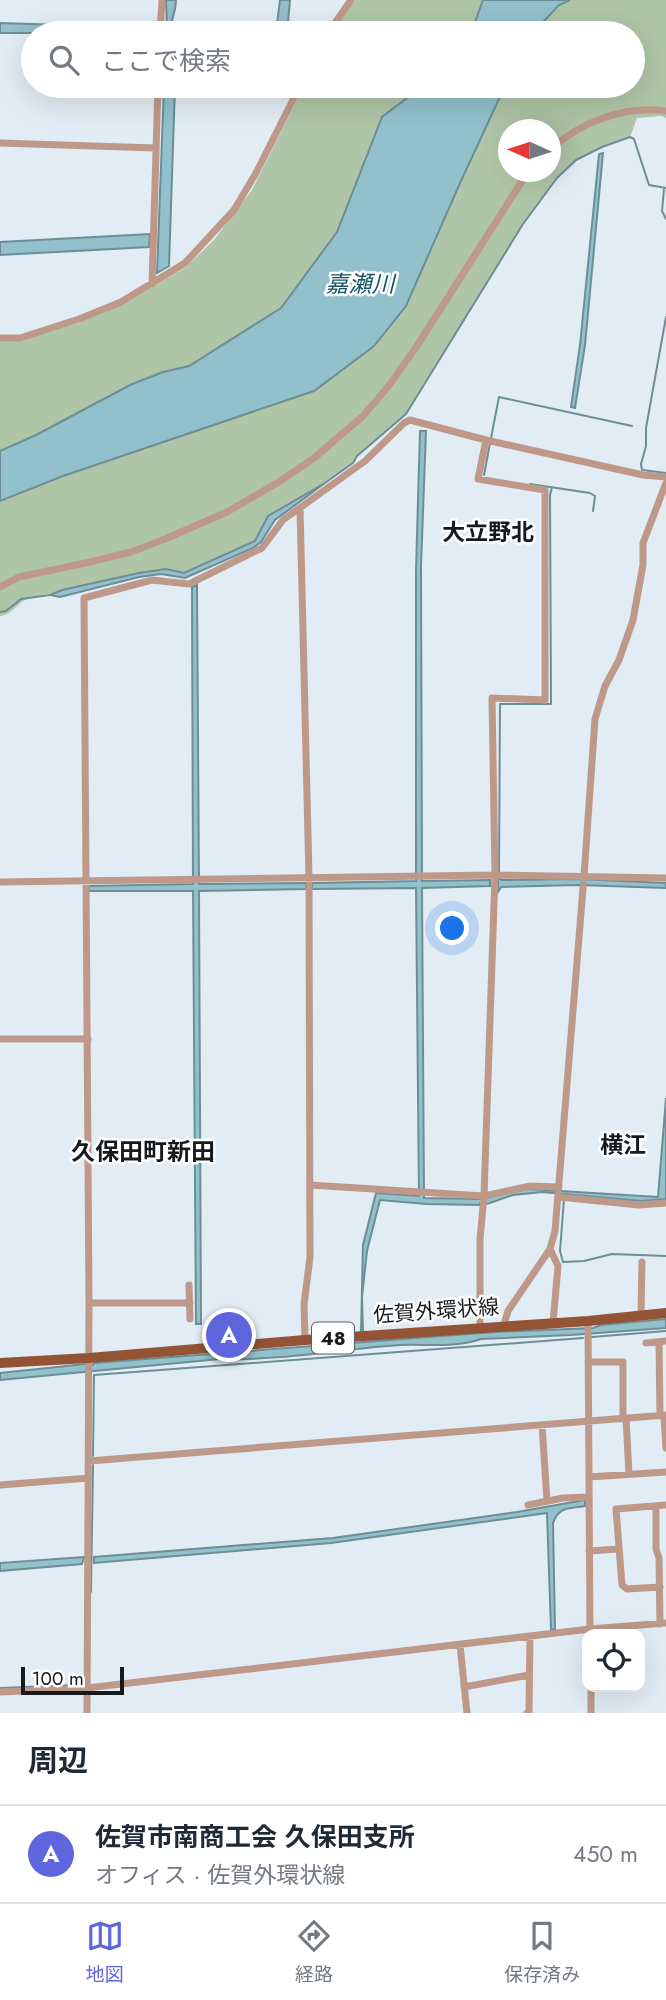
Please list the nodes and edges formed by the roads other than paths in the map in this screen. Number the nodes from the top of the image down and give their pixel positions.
1 (162, 0) edge
2 (351, 0) edge
3 (161, 21) edge
4 (336, 21) edge
5 (158, 98) edge
6 (294, 98) edge
7 (666, 111) edge
8 (561, 142) edge
9 (0, 143) edge
10 (156, 148) junction
11 (524, 182) edge
12 (152, 284) junction
13 (0, 338) edge
14 (489, 440) junction
15 (666, 477) edge
16 (666, 484) edge
17 (300, 508) junction
18 (0, 587) edge
19 (584, 876) junction
20 (309, 878) junction
21 (666, 878) edge
22 (494, 881) junction
23 (0, 882) edge
24 (86, 882) junction
25 (88, 1039) junction
26 (0, 1040) edge
27 (310, 1185) junction
28 (559, 1187) junction
29 (562, 1197) junction
30 (483, 1199) junction
31 (666, 1203) edge
32 (550, 1249) junction
33 (642, 1262) dead end
34 (190, 1285) dead end
35 (89, 1303) junction
36 (190, 1303) junction
37 (666, 1313) edge
38 (641, 1315) junction
39 (190, 1319) dead end
40 (553, 1323) junction
41 (504, 1325) junction
42 (588, 1327) junction
43 (480, 1328) junction
44 (305, 1339) junction
45 (662, 1342) edge
46 (646, 1343) dead end
47 (89, 1360) junction
48 (588, 1362) junction
49 (0, 1363) edge
50 (663, 1416) edge
51 (624, 1418) junction
52 (588, 1421) junction
53 (542, 1425) junction
54 (666, 1448) edge
55 (89, 1461) junction
56 (666, 1472) edge
57 (629, 1474) junction
58 (589, 1477) junction
59 (89, 1478) junction
60 (0, 1485) edge
61 (589, 1497) junction
62 (547, 1501) junction
63 (528, 1504) dead end
64 (666, 1505) edge
65 (656, 1506) junction
66 (618, 1549) junction
67 (589, 1551) junction
68 (660, 1587) junction
69 (663, 1623) edge
70 (590, 1629) edge
71 (614, 1629) edge
72 (582, 1633) edge
73 (530, 1637) junction
74 (460, 1645) junction
75 (529, 1675) junction
76 (464, 1687) junction
77 (86, 1688) junction
78 (0, 1692) edge
79 (591, 1692) edge
80 (87, 1713) edge
81 (467, 1713) edge
82 (527, 1713) edge
83 (591, 1713) edge

1 - 3 street
2 - 4 street
5 - 10 street
6 - 12 street
7 - 8 street
9 - 10 street
10 - 12 street
11 - 18 street
12 - 13 street
14 - 15 street
14 - 17 street
14 - 22 street
16 - 19 street
17 - 20 street
17 - 24 street
19 - 21 street
19 - 22 street
19 - 28 street
20 - 22 street
20 - 24 street
20 - 27 street
22 - 30 street
23 - 24 street
24 - 25 street
25 - 26 street
25 - 35 street
27 - 30 street
27 - 44 street
28 - 29 street
28 - 30 street
29 - 31 street
29 - 32 street
30 - 43 street
32 - 40 street
32 - 41 street
33 - 38 street
34 - 36 street
35 - 36 street
35 - 47 street
36 - 39 street
37 - 38 main road, 佐賀外環状線 / 48
38 - 42 main road, 佐賀外環状線 / 48
40 - 41 main road, 佐賀外環状線 / 48
40 - 42 main road, 佐賀外環状線 / 48
41 - 43 main road, 佐賀外環状線 / 48
42 - 48 street
43 - 44 main road, 佐賀外環状線 / 48
44 - 47 main road, 佐賀外環状線 / 48
45 - 46 street
45 - 50 street
47 - 49 main road, 佐賀外環状線 / 48
47 - 55 street
48 - 51 street
48 - 52 street
50 - 51 street
50 - 54 street
51 - 52 street
51 - 57 street
52 - 53 street
52 - 58 street
53 - 55 street
53 - 62 street
55 - 59 street
56 - 57 street
57 - 58 street
58 - 61 street
59 - 60 street
59 - 77 street
61 - 62 street
61 - 67 street
62 - 63 street
64 - 65 street
65 - 66 street
65 - 68 street
66 - 67 street
66 - 68 street
67 - 70 street
68 - 69 street
69 - 71 street
72 - 73 street
73 - 74 street
73 - 75 street
74 - 76 street
74 - 77 street
75 - 76 street
75 - 82 street
76 - 81 street
77 - 78 street
77 - 80 street
79 - 83 street

